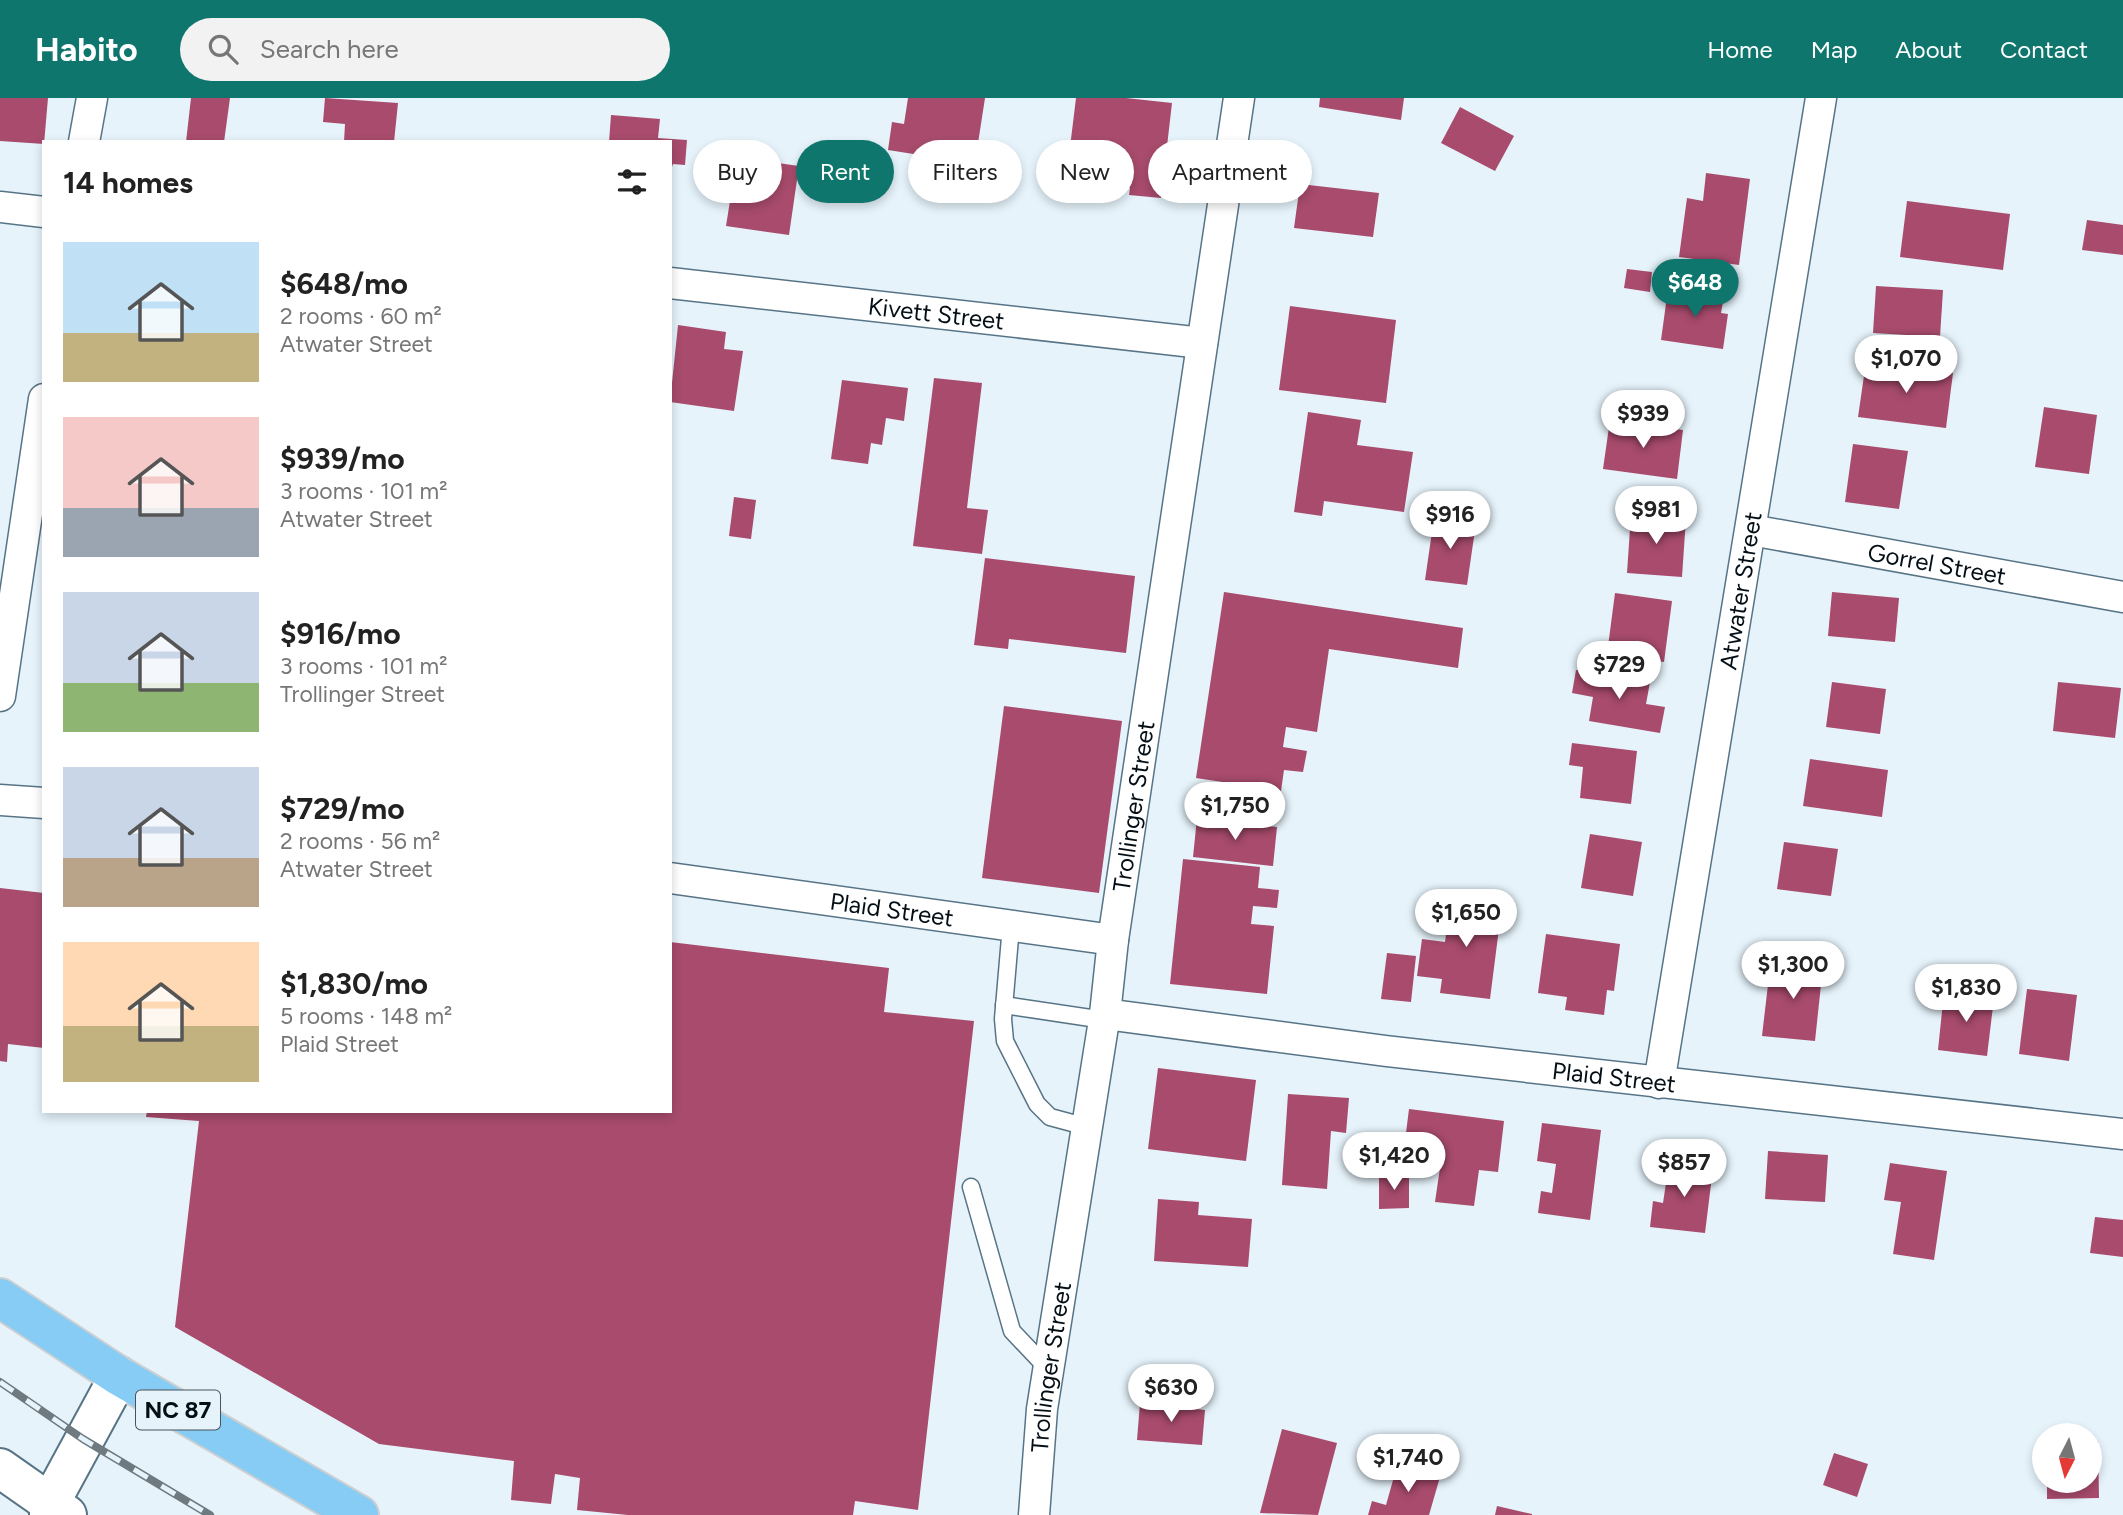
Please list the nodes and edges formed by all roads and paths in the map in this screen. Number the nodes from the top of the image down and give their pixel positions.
1 (92, 98) edge
2 (1239, 98) edge
3 (1821, 98) edge
4 (84, 140) edge
5 (0, 207) edge
6 (42, 212) edge
7 (672, 283) edge
8 (1202, 343) junction
9 (42, 412) edge
10 (1751, 530) junction
11 (2123, 597) edge
12 (0, 696) edge
13 (0, 800) edge
14 (42, 803) edge
15 (672, 878) edge
16 (1011, 926) junction
17 (1113, 940) junction
18 (1004, 1005) junction
19 (1104, 1017) junction
20 (1659, 1083) junction
21 (1087, 1127) junction
22 (2123, 1134) edge
23 (971, 1187) dead end
24 (0, 1298) edge
25 (1048, 1369) junction
26 (119, 1376) junction
27 (0, 1468) edge
28 (55, 1512) edge
29 (359, 1515) edge
30 (1034, 1515) edge

1 - 4 street
2 - 8 street, Trollinger Street
3 - 10 street, Atwater Street
5 - 6 street
7 - 8 street, Kivett Street
8 - 17 street, Trollinger Street
9 - 12 street
10 - 11 street, Gorrel Street
10 - 20 street, Atwater Street
13 - 14 street
15 - 16 street, Plaid Street
16 - 17 street, Plaid Street
16 - 18 lane
17 - 19 street, Trollinger Street
18 - 19 lane
18 - 21 lane
19 - 20 street, Plaid Street
19 - 21 street, Trollinger Street
20 - 22 street, Plaid Street
21 - 25 street, Trollinger Street
23 - 25 lane
24 - 26 highway, NC 87
25 - 30 street, Trollinger Street
26 - 28 street
26 - 29 highway, NC 87
27 - 28 street

